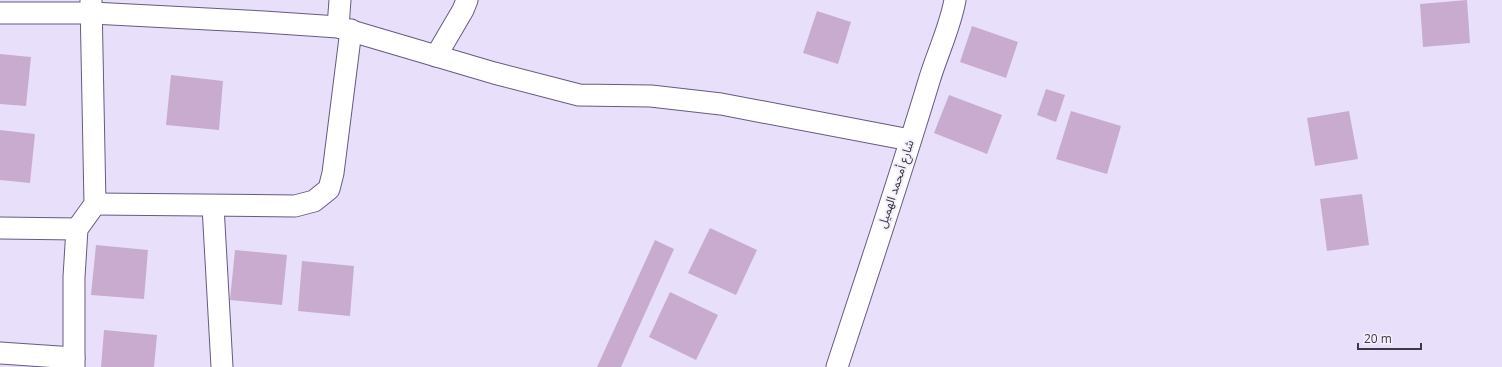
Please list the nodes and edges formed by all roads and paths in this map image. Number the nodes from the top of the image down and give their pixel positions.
1 (340, 0) edge
2 (467, 0) edge
3 (955, 0) edge
4 (92, 7) edge
5 (0, 14) edge
6 (344, 29) junction
7 (436, 56) junction
8 (910, 140) junction
9 (95, 204) junction
10 (213, 206) junction
11 (0, 228) edge
12 (76, 229) junction
13 (0, 353) edge
14 (74, 362) edge
15 (222, 367) edge
16 (836, 367) edge

1 - 6 street
2 - 7 street
3 - 8 street, شارع أمحمد الهميل
4 - 5 street
4 - 6 street
4 - 9 street
6 - 7 street
6 - 10 street
7 - 8 street
8 - 16 street, شارع أمحمد الهميل
9 - 10 street
9 - 12 street
10 - 15 street
11 - 12 street
12 - 14 street
13 - 14 street

